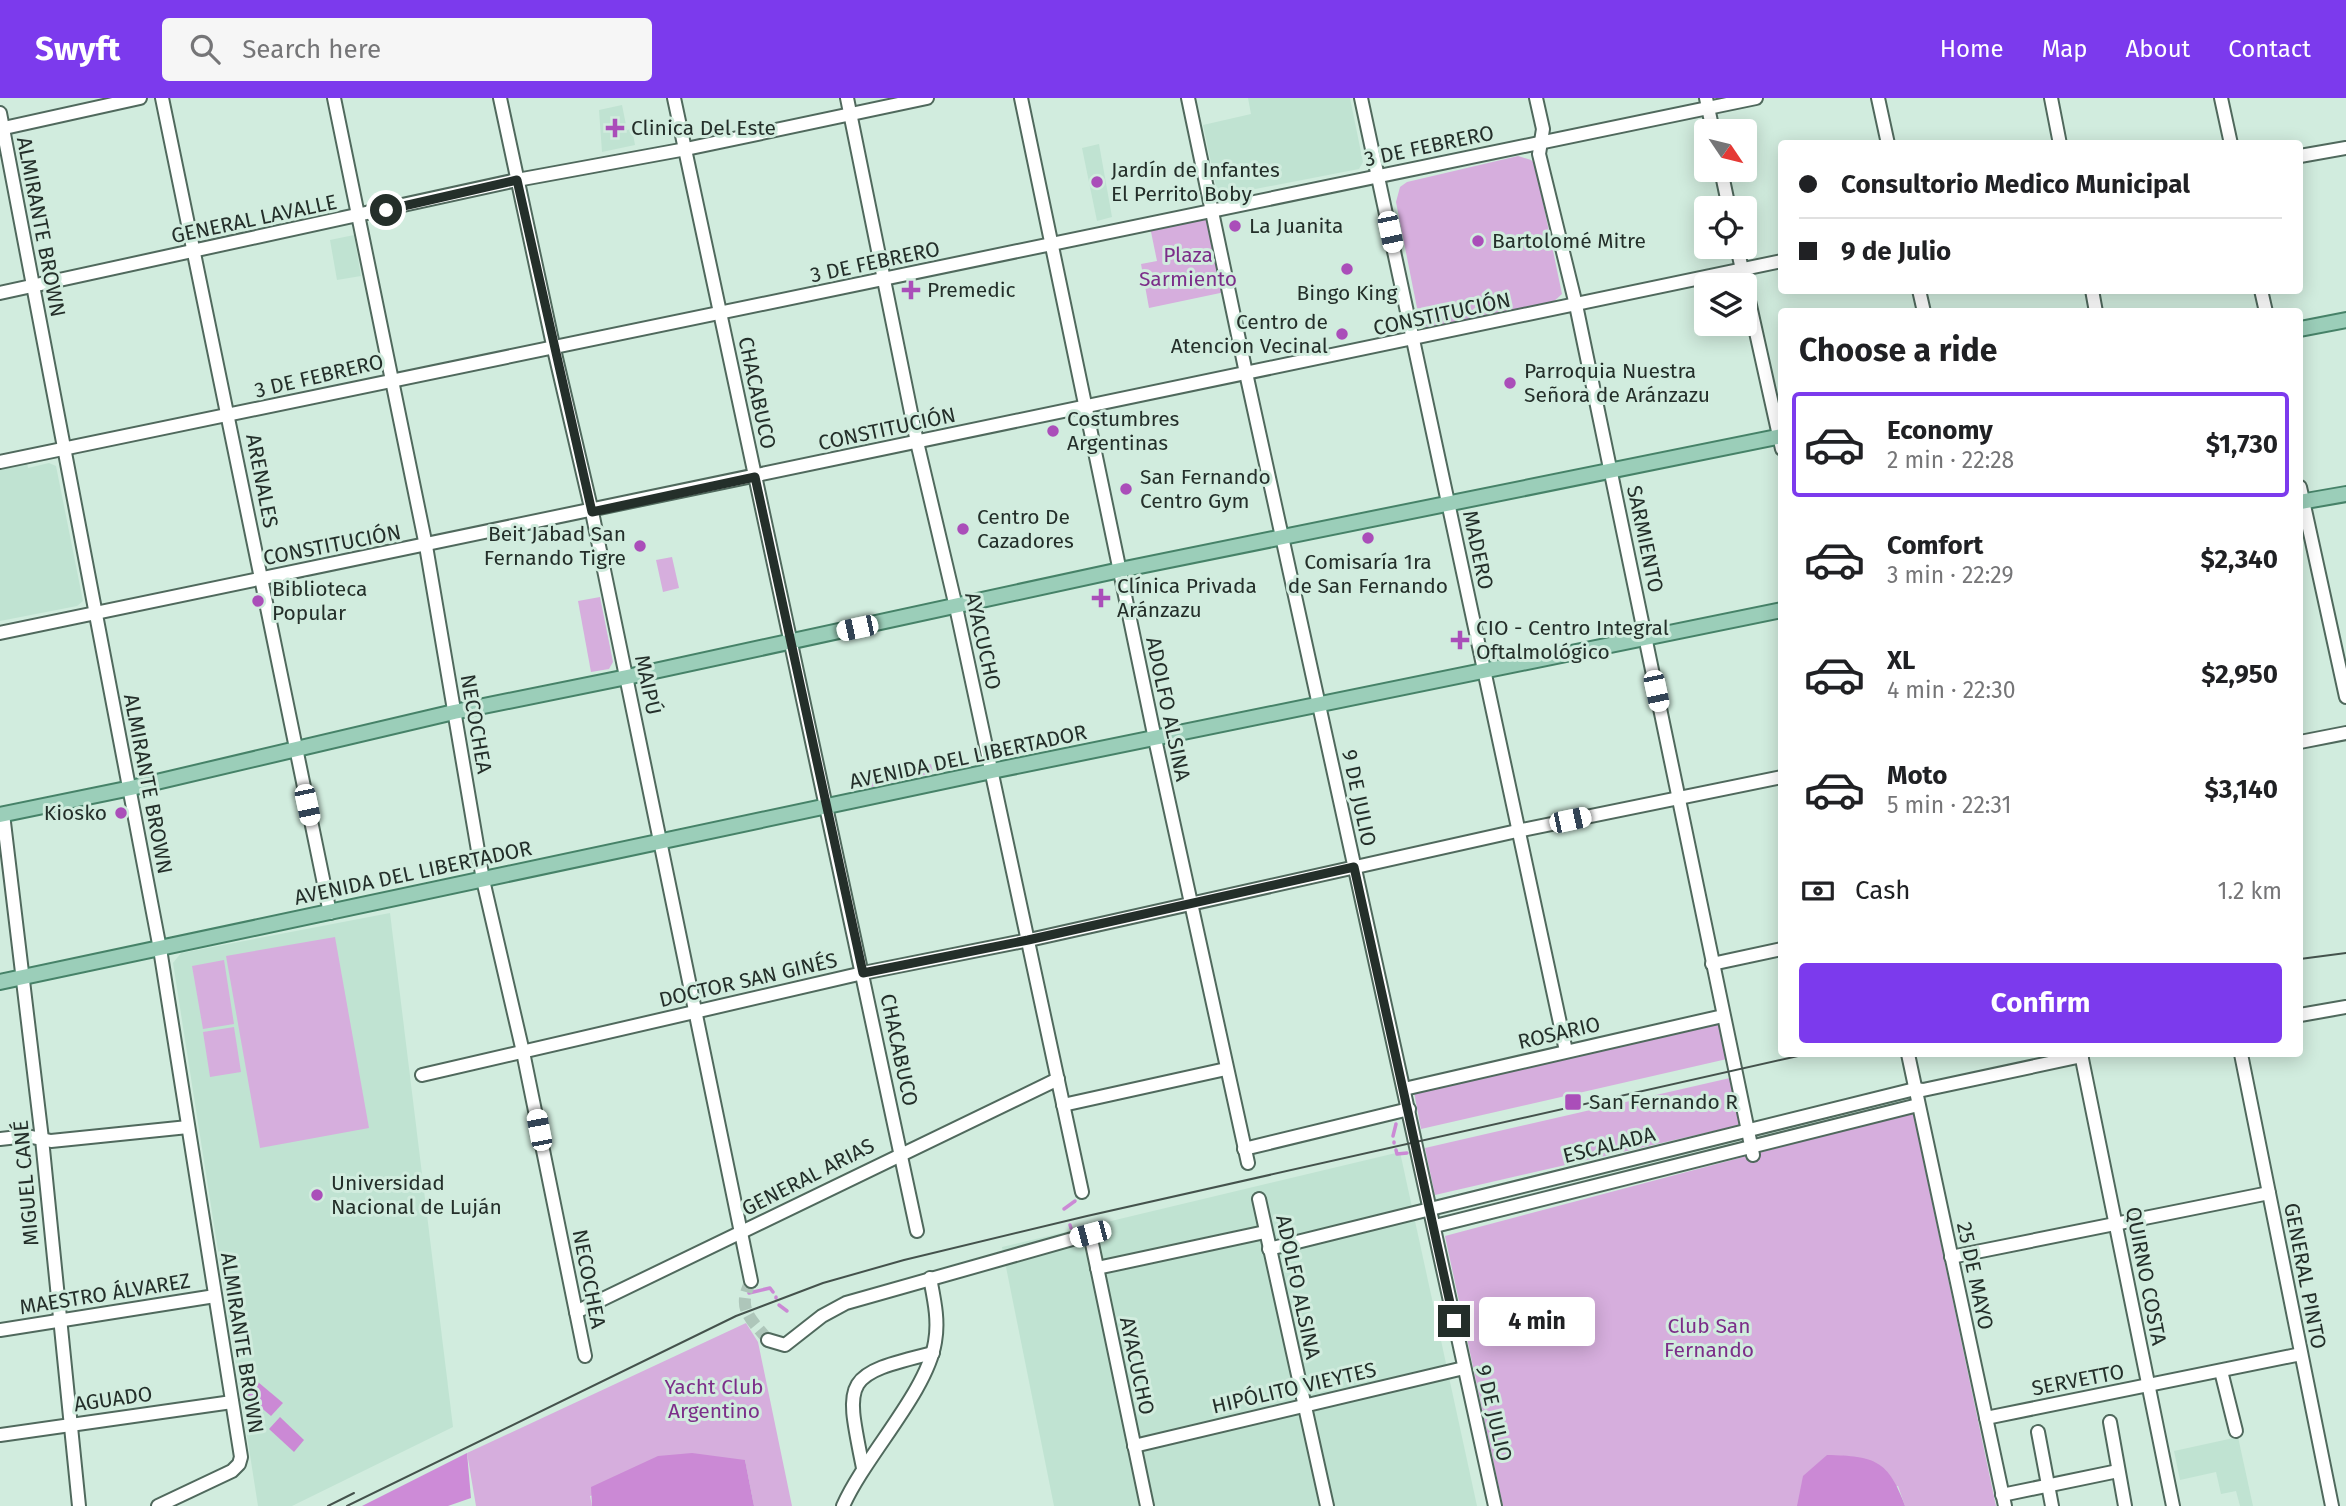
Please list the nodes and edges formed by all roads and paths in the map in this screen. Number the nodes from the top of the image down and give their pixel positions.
1 (140, 98) edge
2 (162, 98) edge
3 (334, 98) edge
4 (500, 98) edge
5 (674, 98) edge
6 (847, 98) edge
7 (926, 98) edge
8 (1021, 98) edge
9 (1188, 98) edge
10 (1361, 98) edge
11 (1536, 98) edge
12 (1756, 98) edge
13 (1878, 98) edge
14 (2051, 98) edge
15 (2221, 98) edge
16 (1707, 103) edge
17 (0, 113) edge
18 (850, 114) junction
19 (1, 128) edge
20 (1887, 140) edge
21 (2059, 140) edge
22 (2230, 140) edge
23 (1541, 141) junction
24 (2346, 148) edge
25 (686, 149) junction
26 (2303, 155) edge
27 (1378, 178) junction
28 (517, 180) junction
29 (1213, 208) junction
30 (360, 216) junction
31 (1050, 244) junction
32 (196, 250) junction
33 (1740, 259) edge
34 (1778, 262) edge
35 (1742, 270) junction
36 (883, 280) junction
37 (33, 286) junction
38 (0, 293) edge
39 (1576, 305) junction
40 (720, 313) junction
41 (2346, 320) edge
42 (2303, 328) edge
43 (1413, 341) junction
44 (553, 345) junction
45 (1246, 373) junction
46 (392, 379) junction
47 (1086, 409) junction
48 (229, 416) junction
49 (1778, 428) edge
50 (917, 442) junction
51 (1778, 442) edge
52 (63, 448) junction
53 (0, 462) edge
54 (1611, 472) junction
55 (755, 477) junction
56 (2346, 494) edge
57 (2303, 497) edge
58 (1449, 504) junction
59 (2303, 509) edge
60 (592, 512) junction
61 (1283, 537) junction
62 (426, 546) junction
63 (1120, 570) junction
64 (262, 579) junction
65 (956, 607) junction
66 (1778, 611) edge
67 (96, 613) junction
68 (0, 633) edge
69 (1646, 637) junction
70 (790, 642) junction
71 (1484, 670) junction
72 (2343, 670) edge
73 (627, 677) junction
74 (2346, 697) edge
75 (1320, 704) junction
76 (454, 712) junction
77 (2346, 733) edge
78 (1154, 739) junction
79 (2303, 742) edge
80 (296, 751) junction
81 (992, 771) junction
82 (1778, 778) edge
83 (131, 788) junction
84 (1677, 797) junction
85 (826, 808) junction
86 (1, 814) edge
87 (1517, 831) junction
88 (661, 843) junction
89 (1354, 867) junction
90 (483, 880) junction
91 (1191, 905) junction
92 (330, 913) junction
93 (1028, 940) junction
94 (159, 949) junction
95 (1778, 950) edge
96 (1712, 964) junction
97 (863, 973) junction
98 (23, 977) junction
99 (0, 982) edge
100 (2346, 1007) edge
101 (697, 1013) junction
102 (2303, 1014) edge
103 (1723, 1016) junction
104 (1566, 1051) junction
105 (523, 1052) junction
106 (1909, 1057) edge
107 (2073, 1057) edge
108 (2082, 1057) edge
109 (2242, 1057) edge
110 (1226, 1069) junction
111 (422, 1075) dead end
112 (1058, 1079) junction
113 (1404, 1088) junction
114 (1915, 1088) junction
115 (1063, 1105) junction
116 (1918, 1105) junction
117 (1409, 1109) junction
118 (188, 1127) junction
119 (1747, 1130) junction
120 (0, 1139) edge
121 (42, 1139) junction
122 (1244, 1149) junction
123 (1752, 1151) junction
124 (901, 1153) junction
125 (1248, 1163) dead end
126 (1082, 1192) dead end
127 (2269, 1193) junction
128 (1259, 1199) dead end
129 (1429, 1208) junction
130 (2116, 1223) junction
131 (1435, 1226) junction
132 (917, 1231) dead end
133 (741, 1232) junction
134 (1265, 1232) junction
135 (1269, 1249) junction
136 (1951, 1257) junction
137 (1097, 1268) junction
138 (930, 1278) junction
139 (751, 1281) tunnel mouth
140 (215, 1296) junction
141 (576, 1312) junction
142 (58, 1320) junction
143 (0, 1330) edge
144 (768, 1340) dead end
145 (933, 1353) junction
146 (2301, 1354) junction
147 (585, 1356) dead end
148 (1464, 1368) junction
149 (2221, 1371) junction
150 (2148, 1386) junction
151 (232, 1402) junction
152 (1304, 1405) junction
153 (1986, 1418) junction
154 (2110, 1422) dead end
155 (72, 1424) junction
156 (2236, 1431) dead end
157 (2038, 1432) dead end
158 (0, 1435) edge
159 (1134, 1446) junction
160 (863, 1468) junction
161 (2118, 1471) junction
162 (2048, 1485) junction
163 (2003, 1501) edge
164 (79, 1506) edge
165 (159, 1506) edge
166 (843, 1506) edge
167 (1147, 1506) edge
168 (1327, 1506) edge
169 (1495, 1506) edge
170 (2052, 1506) edge
171 (2125, 1506) edge
172 (2173, 1506) edge
173 (2332, 1506) edge

1 - 19 street
2 - 32 street, ARENALES
3 - 30 street, NECOCHEA
4 - 28 street, MAIPÚ
5 - 25 street, CHACABUCO
6 - 18 street, AYACUCHO
7 - 18 street, GENERAL LAVALLE
8 - 31 street, ADOLFO ALSINA
9 - 29 street, 9 DE JULIO
10 - 27 street, MADERO
11 - 23 street, SARMIENTO
12 - 16 street, 3 DE FEBRERO
13 - 20 street
14 - 21 street
15 - 22 street
16 - 23 street, 3 DE FEBRERO
17 - 19 street, ALMIRANTE BROWN
18 - 25 street, GENERAL LAVALLE
18 - 36 street, AYACUCHO
19 - 37 street, ALMIRANTE BROWN
23 - 27 street, 3 DE FEBRERO
23 - 39 street, SARMIENTO
24 - 26 street
25 - 28 street, GENERAL LAVALLE
25 - 40 street, CHACABUCO
27 - 29 street, 3 DE FEBRERO
27 - 43 street, MADERO
28 - 30 street, GENERAL LAVALLE
28 - 44 street, MAIPÚ
29 - 31 street, 3 DE FEBRERO
29 - 45 street, 9 DE JULIO
30 - 32 street, GENERAL LAVALLE
30 - 46 street, NECOCHEA
31 - 36 street, 3 DE FEBRERO
31 - 47 street, ADOLFO ALSINA
32 - 37 street, GENERAL LAVALLE
32 - 48 street, ARENALES
33 - 35 street
34 - 35 street, CONSTITUCIÓN
35 - 39 street, CONSTITUCIÓN
35 - 49 street
36 - 40 street, 3 DE FEBRERO
36 - 50 street, AYACUCHO
37 - 38 street, GENERAL LAVALLE
37 - 52 street, ALMIRANTE BROWN
39 - 43 street, CONSTITUCIÓN
39 - 54 street, SARMIENTO
40 - 44 street, 3 DE FEBRERO
40 - 55 street, CHACABUCO
41 - 42 main road
43 - 45 street, CONSTITUCIÓN
43 - 58 street, MADERO
44 - 46 street, 3 DE FEBRERO
44 - 60 street, MAIPÚ
45 - 47 street, CONSTITUCIÓN
45 - 61 street, 9 DE JULIO
46 - 48 street, 3 DE FEBRERO
46 - 62 street, NECOCHEA
47 - 50 street, CONSTITUCIÓN
47 - 63 street, ADOLFO ALSINA
48 - 52 street, 3 DE FEBRERO
48 - 64 street, ARENALES
50 - 55 street, CONSTITUCIÓN
50 - 65 street, AYACUCHO
51 - 54 main road
52 - 53 street, 3 DE FEBRERO
52 - 67 street, ALMIRANTE BROWN
54 - 58 main road
54 - 69 street, SARMIENTO
55 - 60 street, CONSTITUCIÓN
55 - 70 street, CHACABUCO
56 - 57 main road
58 - 61 main road
58 - 71 street, MADERO
59 - 72 street
60 - 62 street, CONSTITUCIÓN
60 - 73 street, MAIPÚ
61 - 63 main road
61 - 75 street, 9 DE JULIO
62 - 64 street, CONSTITUCIÓN
62 - 76 street, NECOCHEA
63 - 65 main road
63 - 78 street, ADOLFO ALSINA
64 - 67 street, CONSTITUCIÓN
64 - 80 street, ARENALES
65 - 70 main road
65 - 81 street, AYACUCHO
66 - 69 main road, AVENIDA DEL LIBERTADOR
67 - 68 street, CONSTITUCIÓN
67 - 83 street, ALMIRANTE BROWN
69 - 71 main road, AVENIDA DEL LIBERTADOR
69 - 84 street, SARMIENTO
70 - 73 main road
70 - 85 street, CHACABUCO
71 - 75 main road, AVENIDA DEL LIBERTADOR
71 - 87 street, MADERO
72 - 74 street
73 - 76 main road
73 - 88 street, MAIPÚ
75 - 78 main road, AVENIDA DEL LIBERTADOR
75 - 89 street, 9 DE JULIO
76 - 80 main road
76 - 90 street, NECOCHEA
77 - 79 street
78 - 81 main road, AVENIDA DEL LIBERTADOR
78 - 91 street, ADOLFO ALSINA
80 - 83 main road
80 - 92 street, ARENALES
81 - 85 main road, AVENIDA DEL LIBERTADOR
81 - 93 street, AYACUCHO
82 - 84 street, DOCTOR SAN GINÉS
83 - 86 main road
83 - 94 street, ALMIRANTE BROWN
84 - 87 street, DOCTOR SAN GINÉS
84 - 96 street, SARMIENTO
85 - 88 main road, AVENIDA DEL LIBERTADOR
85 - 97 street, CHACABUCO
86 - 98 street, MIGUEL CANÉ
87 - 89 street, DOCTOR SAN GINÉS
87 - 104 street, MADERO
88 - 90 main road, AVENIDA DEL LIBERTADOR
88 - 101 street, MAIPÚ
89 - 91 street, DOCTOR SAN GINÉS
89 - 113 street, 9 DE JULIO
90 - 92 main road, AVENIDA DEL LIBERTADOR
90 - 105 street, NECOCHEA
91 - 93 street, DOCTOR SAN GINÉS
91 - 110 street, ADOLFO ALSINA
92 - 94 main road, AVENIDA DEL LIBERTADOR
93 - 97 street, DOCTOR SAN GINÉS
93 - 112 street, AYACUCHO
94 - 98 main road, AVENIDA DEL LIBERTADOR
94 - 118 street, ALMIRANTE BROWN
95 - 96 street
96 - 103 street, SARMIENTO
97 - 101 street, DOCTOR SAN GINÉS
97 - 124 street, CHACABUCO
98 - 99 main road, AVENIDA DEL LIBERTADOR
98 - 121 street, MIGUEL CANÉ
100 - 102 street
101 - 105 street, DOCTOR SAN GINÉS
101 - 133 street, MAIPÚ
103 - 104 street, ROSARIO
103 - 119 street, SARMIENTO
104 - 113 street, ROSARIO
105 - 111 street, DOCTOR SAN GINÉS
105 - 141 street, NECOCHEA
106 - 114 street, 25 DE MAYO
107 - 114 street, ESCALADA
108 - 130 street, QUIRNO COSTA
109 - 127 street, GENERAL PINTO
110 - 115 street
110 - 122 street, ADOLFO ALSINA
112 - 115 street, AYACUCHO
112 - 124 street, GENERAL ARIAS
113 - 117 street, 9 DE JULIO
114 - 116 street, 25 DE MAYO
114 - 119 street, ESCALADA
115 - 126 street, AYACUCHO
116 - 123 street, ESCALADA
116 - 136 street, 25 DE MAYO
117 - 122 street
117 - 129 street, 9 DE JULIO
118 - 121 street
118 - 140 street, ALMIRANTE BROWN
119 - 123 street, SARMIENTO
119 - 129 street, ESCALADA
120 - 121 street
121 - 142 street, MIGUEL CANÉ
122 - 125 street, ADOLFO ALSINA
123 - 131 street, ESCALADA
124 - 132 street, CHACABUCO
124 - 133 street, GENERAL ARIAS
127 - 130 street
127 - 146 street, GENERAL PINTO
128 - 134 street, ADOLFO ALSINA
129 - 131 street, 9 DE JULIO
129 - 135 street, ESCALADA
130 - 136 street
130 - 150 street, QUIRNO COSTA
131 - 148 street, 9 DE JULIO
133 - 139 street, MAIPÚ
133 - 141 street, GENERAL ARIAS
134 - 135 street, ADOLFO ALSINA
134 - 137 street
135 - 152 street, ADOLFO ALSINA
136 - 153 street, 25 DE MAYO
137 - 138 street, AYACUCHO
137 - 159 street, AYACUCHO
138 - 144 street
138 - 145 street
140 - 142 street, MAESTRO ÁLVAREZ
140 - 151 street, ALMIRANTE BROWN
141 - 147 street, NECOCHEA
142 - 143 street, MAESTRO ÁLVAREZ
142 - 155 street, MIGUEL CANÉ
145 - 160 street
145 - 160 street
146 - 149 street, SERVETTO
146 - 173 street, GENERAL PINTO
148 - 152 street, HIPÓLITO VIEYTES
148 - 169 street, 9 DE JULIO
149 - 150 street, SERVETTO
149 - 156 street
150 - 153 street, SERVETTO
150 - 172 street, QUIRNO COSTA
151 - 155 street, AGUADO
151 - 165 street, ALMIRANTE BROWN
152 - 159 street, HIPÓLITO VIEYTES
152 - 168 street, ADOLFO ALSINA
153 - 163 street, 25 DE MAYO
154 - 161 street
155 - 158 street, AGUADO
155 - 164 street, MIGUEL CANÉ
157 - 162 street
159 - 167 street, AYACUCHO
160 - 166 street
161 - 162 street
161 - 171 street
162 - 163 street
162 - 170 street

